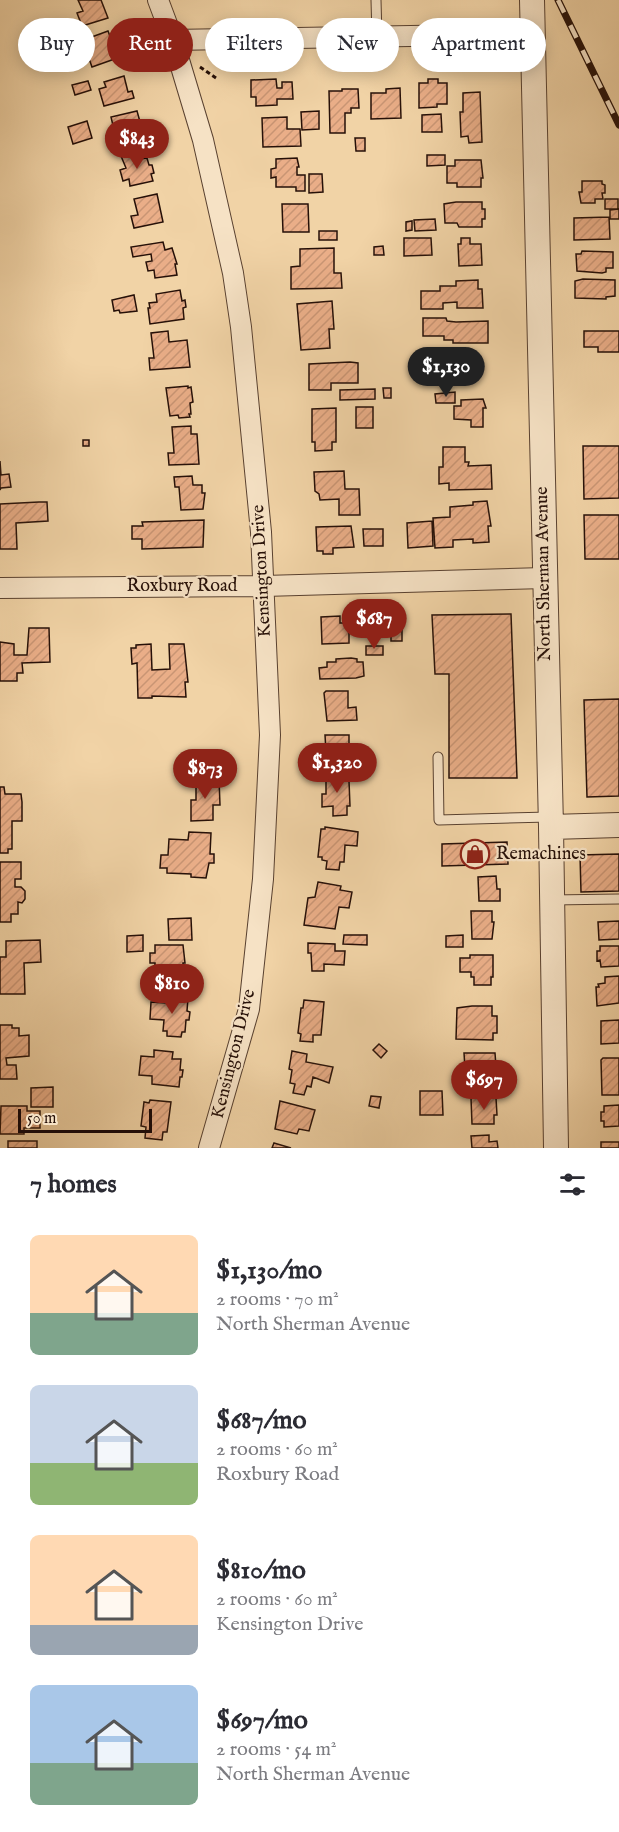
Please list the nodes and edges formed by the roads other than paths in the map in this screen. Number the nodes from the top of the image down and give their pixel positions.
1 (158, 0) edge
2 (376, 0) edge
3 (532, 0) edge
4 (165, 18) edge
5 (376, 18) edge
6 (532, 18) edge
7 (316, 38) edge
8 (193, 40) edge
9 (182, 72) edge
10 (533, 72) edge
11 (544, 578) junction
12 (264, 585) junction
13 (0, 588) edge
14 (438, 757) dead end
15 (551, 822) junction
16 (619, 825) edge
17 (619, 899) edge
18 (552, 900) junction
19 (209, 1148) edge
20 (556, 1148) edge

1 - 4 street, Kensington Drive
2 - 5 lane
3 - 6 street, North Sherman Avenue
7 - 8 street
9 - 12 street, Kensington Drive
10 - 11 street, North Sherman Avenue
11 - 12 street, Roxbury Road
11 - 15 street, North Sherman Avenue
12 - 13 street, Roxbury Road
12 - 19 street, Kensington Drive
14 - 15 lane
15 - 16 street
15 - 18 street, North Sherman Avenue
17 - 18 lane
18 - 20 street, North Sherman Avenue

